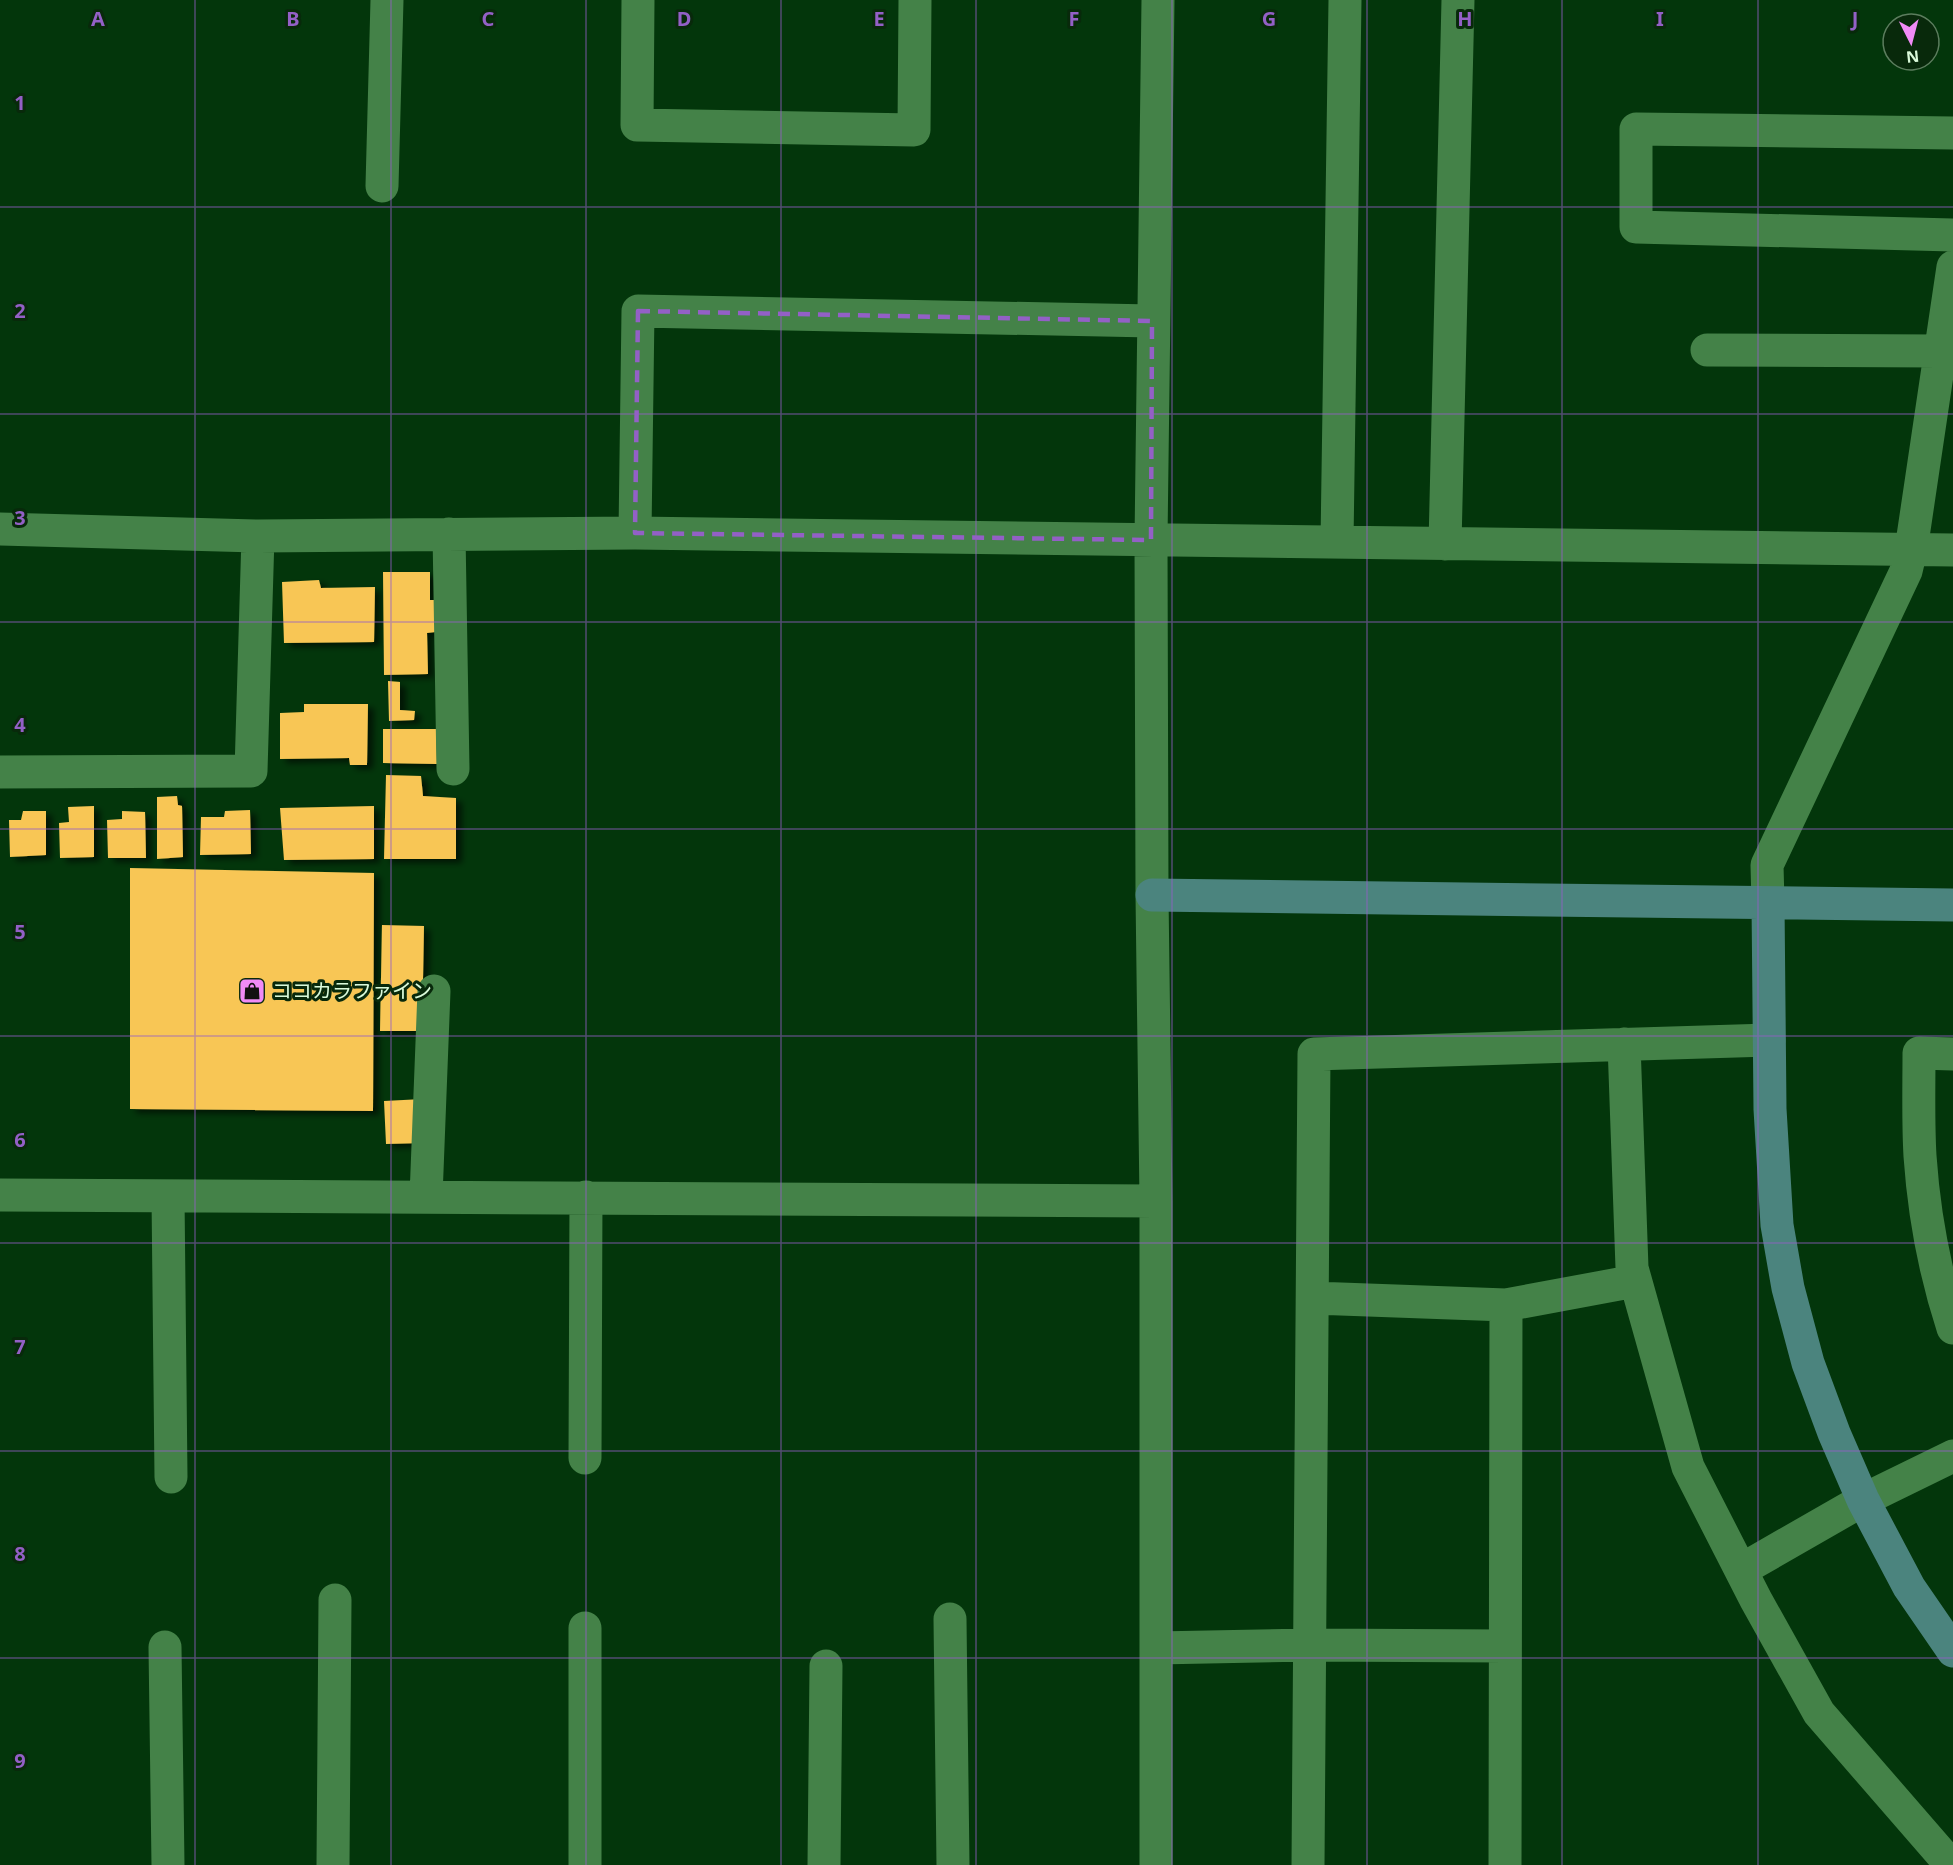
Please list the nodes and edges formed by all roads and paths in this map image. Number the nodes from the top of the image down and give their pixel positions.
1 (387, 0) edge
2 (638, 0) edge
3 (915, 0) edge
4 (1158, 0) edge
5 (1345, 0) edge
6 (1458, 0) edge
7 (1953, 133) edge
8 (382, 186) dead end
9 (1953, 236) edge
10 (1953, 267) edge
11 (1152, 321) junction
12 (1707, 350) dead end
13 (1940, 351) junction
14 (0, 529) edge
15 (635, 533) junction
16 (449, 534) junction
17 (258, 536) junction
18 (1151, 540) junction
19 (1337, 542) junction
20 (1445, 544) junction
21 (1911, 550) junction
22 (1953, 550) edge
23 (453, 769) dead end
24 (0, 772) edge
25 (1152, 895) junction
26 (1768, 903) junction
27 (1953, 905) edge
28 (434, 991) dead end
29 (1769, 1040) junction
30 (1624, 1044) junction
31 (1953, 1054) edge
32 (0, 1195) edge
33 (168, 1196) junction
34 (426, 1197) junction
35 (586, 1197) junction
36 (1156, 1201) junction
37 (1635, 1281) junction
38 (1313, 1298) junction
39 (1506, 1305) junction
40 (1953, 1328) edge
41 (1953, 1456) edge
42 (585, 1458) dead end
43 (171, 1477) dead end
44 (1863, 1500) junction
45 (1741, 1570) junction
46 (335, 1600) dead end
47 (950, 1619) dead end
48 (585, 1628) dead end
49 (1310, 1645) junction
50 (1505, 1646) junction
51 (165, 1647) dead end
52 (1156, 1648) junction
53 (1953, 1651) edge
54 (826, 1666) dead end
55 (168, 1865) edge
56 (333, 1865) edge
57 (585, 1865) edge
58 (824, 1865) edge
59 (952, 1865) edge
60 (1155, 1865) edge
61 (1308, 1865) edge
62 (1505, 1865) edge
63 (1951, 1865) edge

1 - 8 street
2 - 3 street
4 - 11 street
5 - 19 street
6 - 20 street
7 - 9 street
10 - 13 street
11 - 15 street
11 - 18 street
12 - 13 street
13 - 21 street
14 - 17 street
15 - 16 street
15 - 18 street
16 - 17 street
16 - 23 street
17 - 24 street
18 - 19 street
18 - 25 street
19 - 20 street
20 - 21 street
21 - 22 street
21 - 26 street
25 - 26 street
25 - 36 street
26 - 27 street
26 - 29 street
28 - 34 street
29 - 30 street
29 - 44 street
30 - 37 street
30 - 38 street
31 - 40 street
32 - 33 street
33 - 34 street
33 - 43 street
34 - 35 street
35 - 36 street
35 - 42 street
36 - 52 street
37 - 39 street
37 - 45 street
38 - 39 street
38 - 49 street
39 - 50 street
41 - 44 street
44 - 45 street
44 - 53 street
45 - 63 street
46 - 56 street
47 - 59 street
48 - 57 street
49 - 50 street
49 - 52 street
49 - 61 street
50 - 62 street
51 - 55 street
52 - 60 street
54 - 58 street

